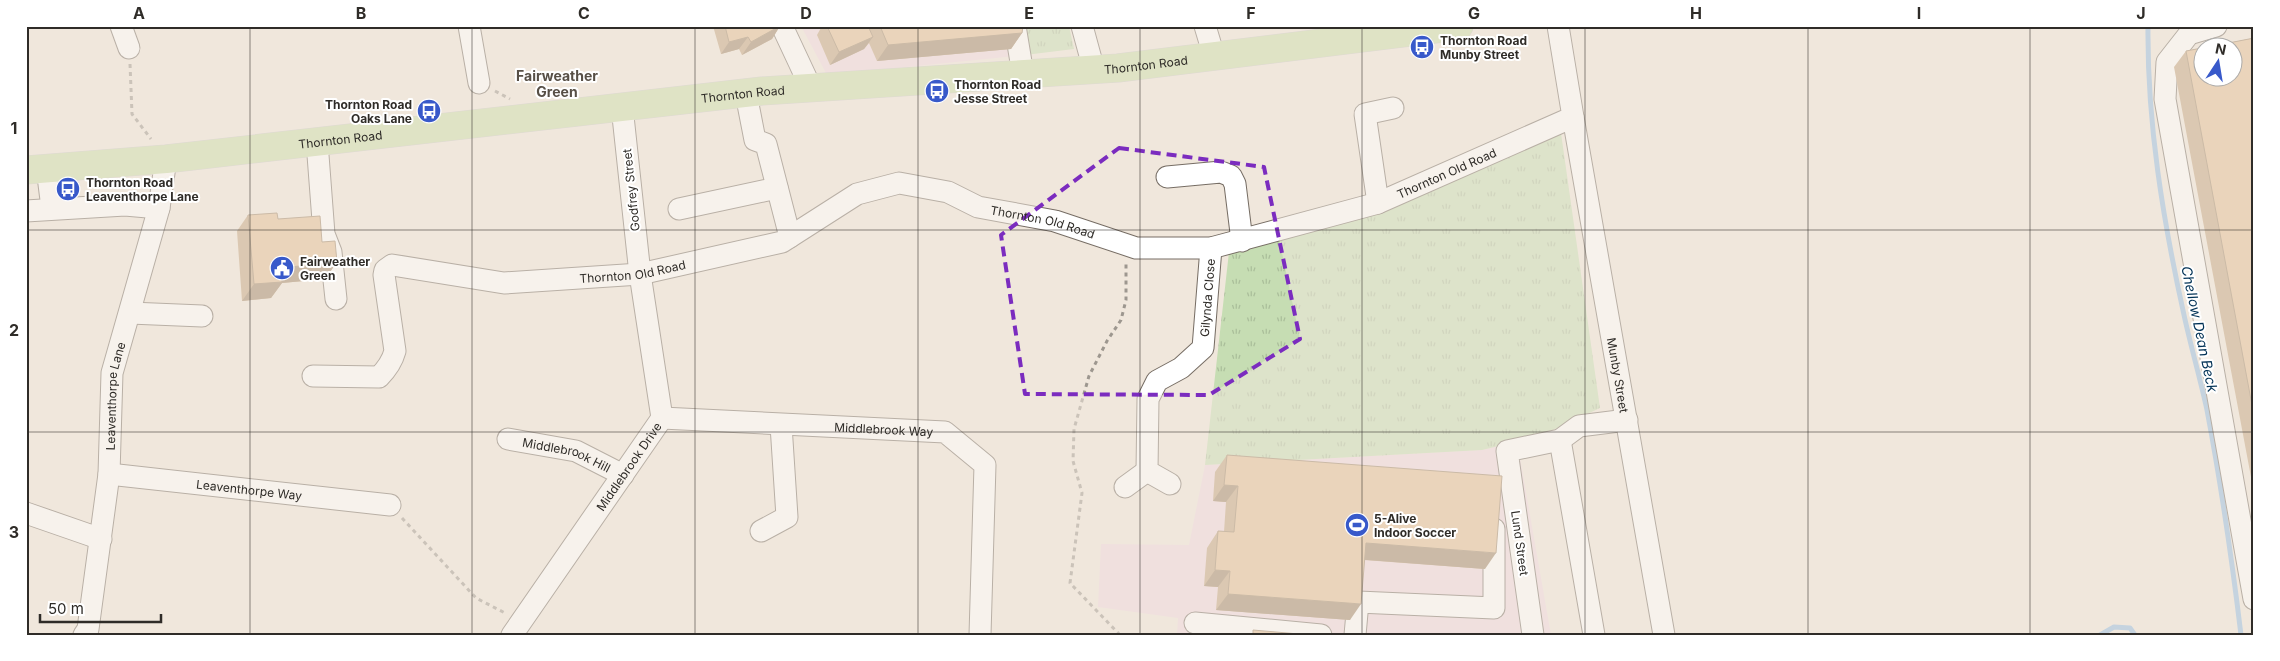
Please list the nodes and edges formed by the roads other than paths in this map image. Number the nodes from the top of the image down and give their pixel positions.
1 (121, 26) edge
2 (469, 26) edge
3 (782, 26) edge
4 (1015, 26) edge
5 (1082, 26) edge
6 (1205, 26) edge
7 (1459, 26) edge
8 (1558, 26) edge
9 (2216, 26) edge
10 (1394, 30) edge
11 (129, 48) road end
12 (1214, 56) junction
13 (1094, 70) junction
14 (1023, 74) junction
15 (479, 83) dead end
16 (811, 88) junction
17 (746, 94) junction
18 (622, 107) junction
19 (1393, 108) dead end
20 (1573, 117) junction
21 (317, 142) junction
22 (166, 160) junction
23 (37, 169) edge
24 (1166, 177) dead end
25 (777, 188) junction
26 (1378, 203) junction
27 (52, 208) junction
28 (158, 208) junction
29 (679, 209) dead end
30 (26, 211) edge
31 (790, 237) junction
32 (1242, 241) junction
33 (1210, 248) junction
34 (640, 274) junction
35 (336, 299) dead end
36 (130, 313) junction
37 (202, 316) dead end
38 (313, 376) dead end
39 (662, 418) junction
40 (1627, 420) junction
41 (781, 425) junction
42 (508, 439) dead end
43 (1560, 440) junction
44 (1147, 471) junction
45 (109, 474) junction
46 (623, 475) junction
47 (1512, 481) junction
48 (1170, 484) dead end
49 (1125, 487) dead end
50 (390, 505) road end
51 (26, 513) edge
52 (761, 531) dead end
53 (101, 539) junction
54 (2254, 599) edge
55 (1195, 623) dead end
56 (516, 628) edge
57 (1223, 630) edge
58 (84, 635) edge
59 (980, 635) edge
60 (1322, 635) edge
61 (1355, 635) edge
62 (1533, 635) edge
63 (1594, 635) edge
64 (1664, 635) edge

1 - 11 street
2 - 15 street
3 - 16 street
4 - 14 street
5 - 13 street
6 - 12 street
7 - 10 main road, Thornton Road
8 - 20 street
9 - 54 street
10 - 12 main road, Thornton Road
12 - 13 main road, Thornton Road
13 - 14 main road, Thornton Road
14 - 16 main road, Thornton Road
16 - 17 main road, Thornton Road
17 - 18 main road, Thornton Road
17 - 25 street
18 - 21 main road, Thornton Road
18 - 34 street, Godfrey Street
19 - 26 street
20 - 26 street, Thornton Old Road
20 - 40 street, Munby Street
21 - 22 main road, Thornton Road
21 - 35 street
22 - 23 main road, Thornton Road
22 - 28 street, Leaventhorpe Lane
23 - 27 street
24 - 32 street
25 - 29 street
25 - 31 street
26 - 32 street, Thornton Old Road
27 - 28 street
27 - 30 street
28 - 36 street, Leaventhorpe Lane
31 - 33 street, Thornton Old Road
31 - 34 street, Thornton Old Road
32 - 33 street, Thornton Old Road
33 - 44 street, Gilynda Close
34 - 38 street, Thornton Old Road
34 - 39 street, Middlebrook Drive
36 - 37 street
36 - 45 street, Leaventhorpe Lane
39 - 41 street, Middlebrook Way
39 - 46 street, Middlebrook Drive
40 - 43 street
40 - 64 street, Munby Street
41 - 52 street
41 - 59 street, Middlebrook Way
42 - 46 street, Middlebrook Hill
43 - 47 street, Lund Street
43 - 63 street
44 - 48 street
44 - 49 street
45 - 50 street, Leaventhorpe Way
45 - 53 street, Leaventhorpe Lane
46 - 56 street, Middlebrook Drive
47 - 61 street
47 - 62 street, Lund Street
51 - 53 street
53 - 58 street, Leaventhorpe Lane
55 - 57 street
57 - 60 street

